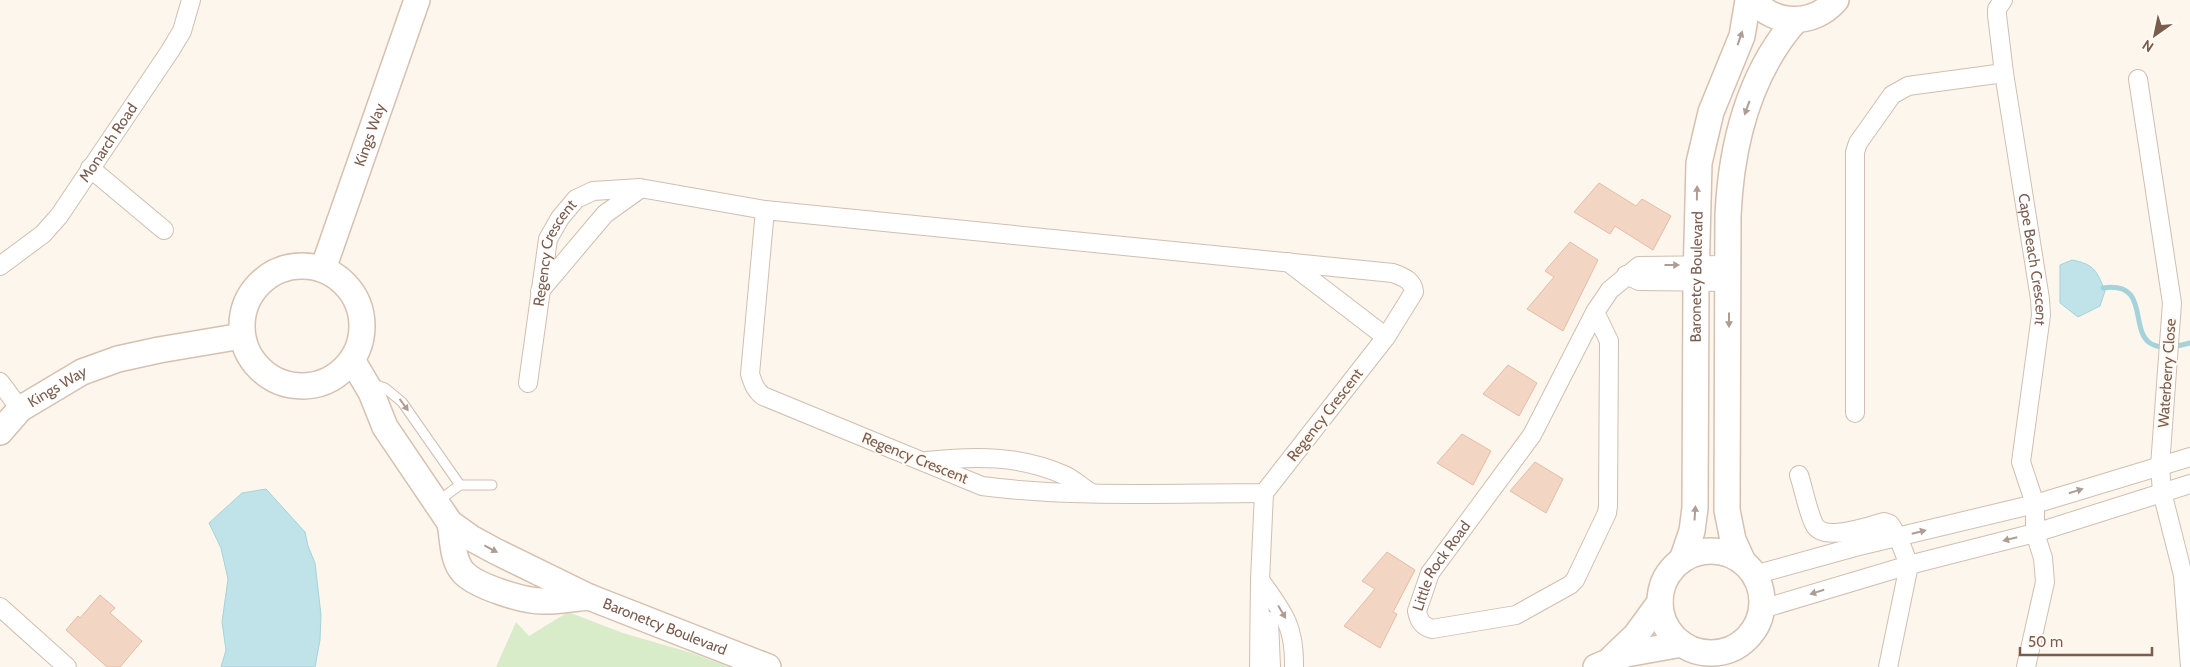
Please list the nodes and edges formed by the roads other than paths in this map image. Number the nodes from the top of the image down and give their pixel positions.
1 (191, 0) edge
2 (417, 0) edge
3 (1748, 0) edge
4 (1753, 0) edge
5 (1836, 0) edge
6 (2004, 0) edge
7 (1796, 20) junction
8 (2004, 73) junction
9 (2138, 79) dead end
10 (90, 168) junction
11 (640, 188) junction
12 (765, 210) junction
13 (164, 230) dead end
14 (1288, 262) junction
15 (0, 266) edge
16 (323, 269) junction
17 (1729, 273) junction
18 (1696, 274) junction
19 (540, 291) junction
20 (1595, 312) junction
21 (242, 336) junction
22 (1386, 336) junction
23 (358, 370) junction
24 (328, 379) junction
25 (0, 382) edge
26 (528, 383) dead end
27 (20, 409) junction
28 (1855, 413) dead end
29 (385, 426) junction
30 (0, 432) edge
31 (2190, 457) edge
32 (922, 461) junction
33 (2160, 466) junction
34 (1799, 475) dead end
35 (2190, 484) edge
36 (492, 485) dead end
37 (460, 486) junction
38 (2162, 492) junction
39 (1091, 493) junction
40 (1264, 493) junction
41 (437, 502) junction
42 (2035, 518) junction
43 (450, 523) junction
44 (1898, 537) junction
45 (1682, 560) junction
46 (1909, 565) junction
47 (1748, 569) junction
48 (1260, 580) junction
49 (589, 597) junction
50 (1260, 601) junction
51 (1660, 602) junction
52 (0, 608) edge
53 (1762, 609) junction
54 (1682, 644) junction
55 (1604, 663) edge
56 (67, 667) edge
57 (768, 667) edge
58 (1259, 667) edge
59 (1271, 667) edge
60 (1294, 667) edge
61 (1888, 667) edge
62 (2026, 667) edge
63 (2190, 667) edge

1 - 10 street, Monarch Road
2 - 16 street, Kings Way
18 -> 3 street, Baronetcy Boulevard
4 - 7 street
5 - 7 street
6 - 8 street, Cape Beach Crescent
7 -> 17 street, Baronetcy Boulevard
8 - 28 street
8 - 42 street, Cape Beach Crescent
9 - 33 street, Waterberry Close
10 - 13 street
10 - 15 street, Monarch Road
11 - 12 street, Regency Crescent
11 - 19 street
11 - 19 street, Regency Crescent
12 - 14 street, Regency Crescent
12 - 32 street, Regency Crescent
14 - 22 street
14 - 22 street, Regency Crescent
16 - 21 street
16 - 23 street
17 - 18 street, Little Rock Road
17 -> 47 street, Baronetcy Boulevard
18 - 20 street, Little Rock Road
45 -> 18 street, Baronetcy Boulevard
19 - 26 street, Regency Crescent
20 - 20 street, Little Rock Road
21 - 24 street
21 - 27 street, Kings Way
22 - 40 street, Regency Crescent
23 - 24 street
23 - 29 street, Baronetcy Boulevard
23 -> 37 lane
24 - 29 street, Baronetcy Boulevard
25 - 27 street
27 - 30 street, Kings Way
29 - 41 street, Baronetcy Boulevard
31 - 33 street
32 - 39 street, Regency Crescent
32 - 39 street
33 - 38 street, Waterberry Close
42 -> 33 street
34 - 44 street
35 - 38 street
36 - 37 lane
37 - 41 lane
38 - 42 street
38 - 63 street, Waterberry Close
39 - 40 street, Regency Crescent
40 - 48 street
41 - 43 street, Baronetcy Boulevard
44 -> 42 street
42 -> 46 street
42 - 62 street, Cape Beach Crescent
43 -> 49 street, Baronetcy Boulevard
43 - 49 street, Baronetcy Boulevard
44 - 46 street
44 - 47 street
45 - 47 street
45 - 51 street
46 -> 53 street
46 - 61 street
47 - 53 street
48 - 50 street
48 -> 60 street
49 - 57 street, Baronetcy Boulevard
50 - 58 street
50 - 59 street
51 - 54 street
51 - 55 street
52 - 56 street
53 - 54 street
54 - 55 street

